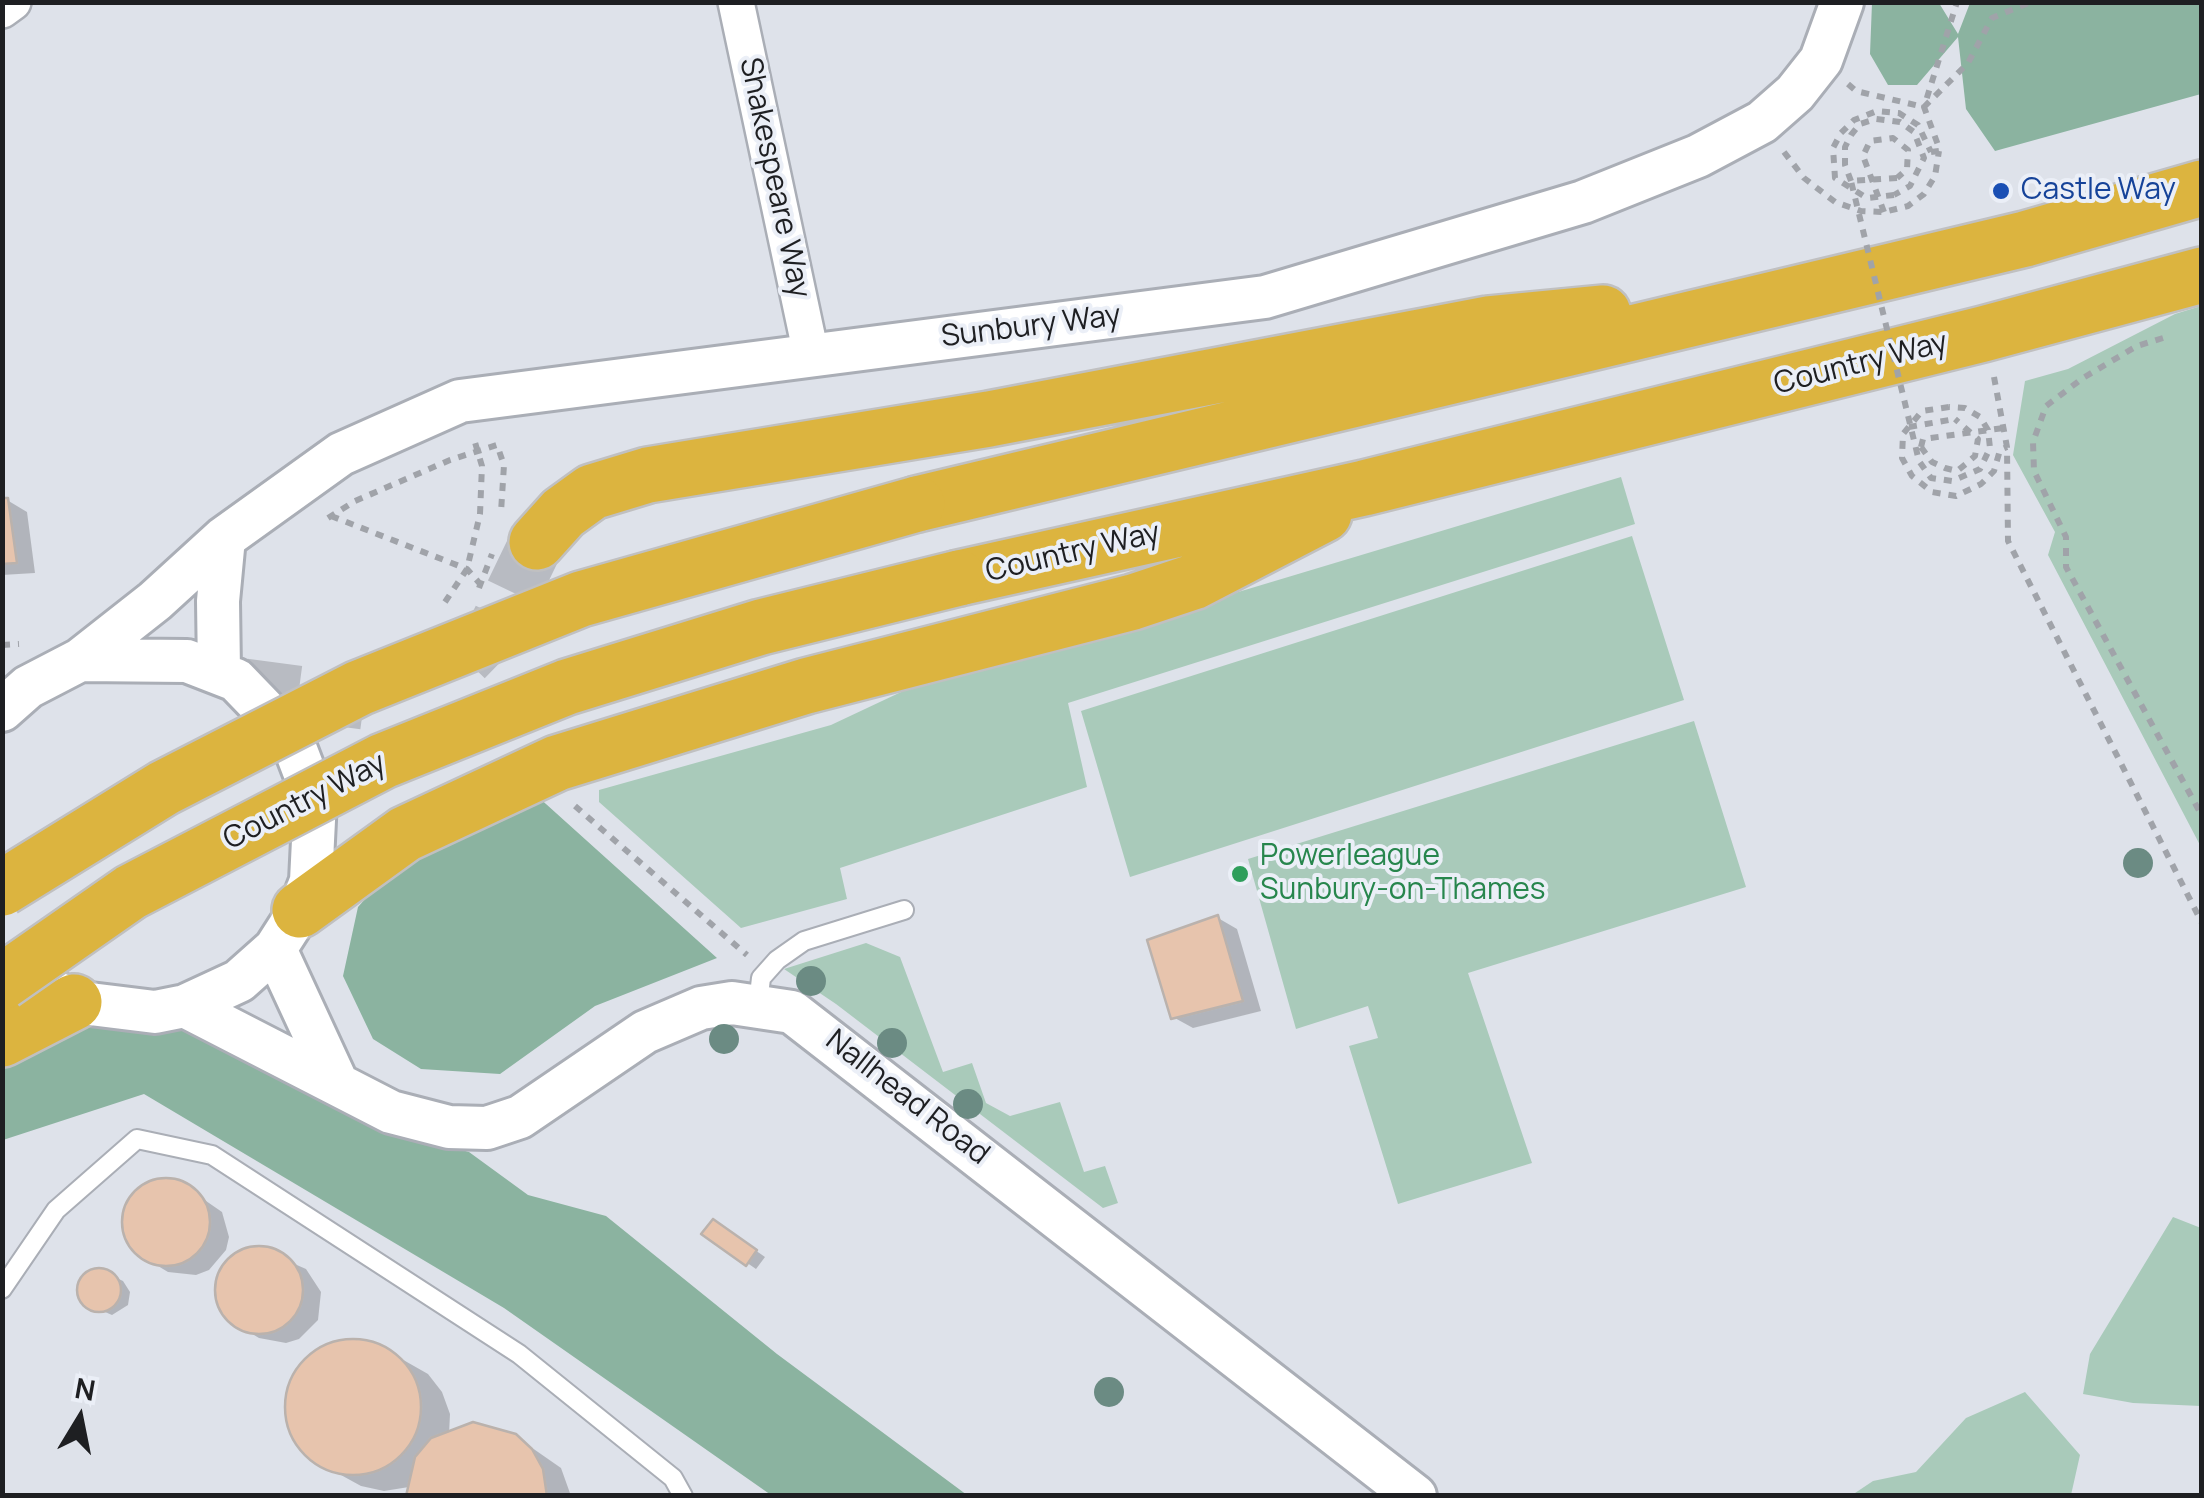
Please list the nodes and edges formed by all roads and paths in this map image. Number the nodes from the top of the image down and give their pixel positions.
1 (13, 2) edge
2 (736, 2) edge
3 (1842, 2) edge
4 (1957, 2) edge
5 (2031, 2) edge
6 (2, 10) edge
7 (1821, 60) junction
8 (1924, 106) junction
9 (1762, 122) junction
10 (1935, 151) junction
11 (1851, 181) junction
12 (2202, 188) edge
13 (1884, 212) junction
14 (2202, 275) edge
15 (1805, 292) junction
16 (1983, 334) junction
17 (2169, 335) dead end
18 (811, 354) junction
19 (1909, 427) junction
20 (2004, 428) junction
21 (2004, 448) junction
22 (478, 450) junction
23 (1364, 488) junction
24 (331, 516) junction
25 (316, 525) dead end
26 (511, 533) junction
27 (224, 538) junction
28 (466, 569) junction
29 (481, 585) junction
30 (475, 595) dead end
31 (80, 660) junction
32 (220, 672) junction
33 (11, 693) edge
34 (572, 804) dead end
35 (2202, 816) edge
36 (2, 888) edge
37 (904, 910) dead end
38 (2202, 924) edge
39 (288, 930) junction
40 (2, 951) edge
41 (2, 982) edge
42 (760, 991) junction
43 (74, 1002) junction
44 (185, 1006) junction
45 (2, 1040) edge
46 (336, 1081) junction
47 (2, 1288) edge
48 (683, 1496) edge
49 (1415, 1496) edge

1 - 6 street
2 - 18 street, Shakespeare Way
3 - 7 street
4 - 8 path
5 - 8 path
7 - 8 path
7 - 9 street, Sunbury Way
8 - 10 path
9 - 13 path
9 - 18 street, Sunbury Way
10 - 11 path, bridge
10 - 13 path
11 - 13 path, bridge
11 - 19 path, bridge
12 - 15 highway
14 - 16 highway, Country Way
15 - 26 highway
15 - 36 highway, bridge
16 - 20 path
16 - 23 highway, Country Way
17 - 35 path
18 - 27 street, Sunbury Way
19 - 20 path, bridge
19 - 21 path, bridge
20 - 21 path
21 - 38 path
22 - 24 path
22 - 26 path
22 - 28 path
23 - 39 highway
23 - 41 highway, Country Way, bridge
24 - 25 path
24 - 28 path
26 - 29 path
27 - 31 street, Sunbury Way
27 - 32 street
28 - 29 path
29 - 30 path
31 - 32 street
31 - 33 street, Sunbury Way
32 - 39 street
34 - 42 path
37 - 42 lane
39 - 44 street
39 - 46 street
40 - 43 street
42 - 46 street, Nallhead Road
42 - 49 street, Nallhead Road
43 - 44 street
43 - 45 highway
44 - 46 street, Nallhead Road
47 - 48 lane

